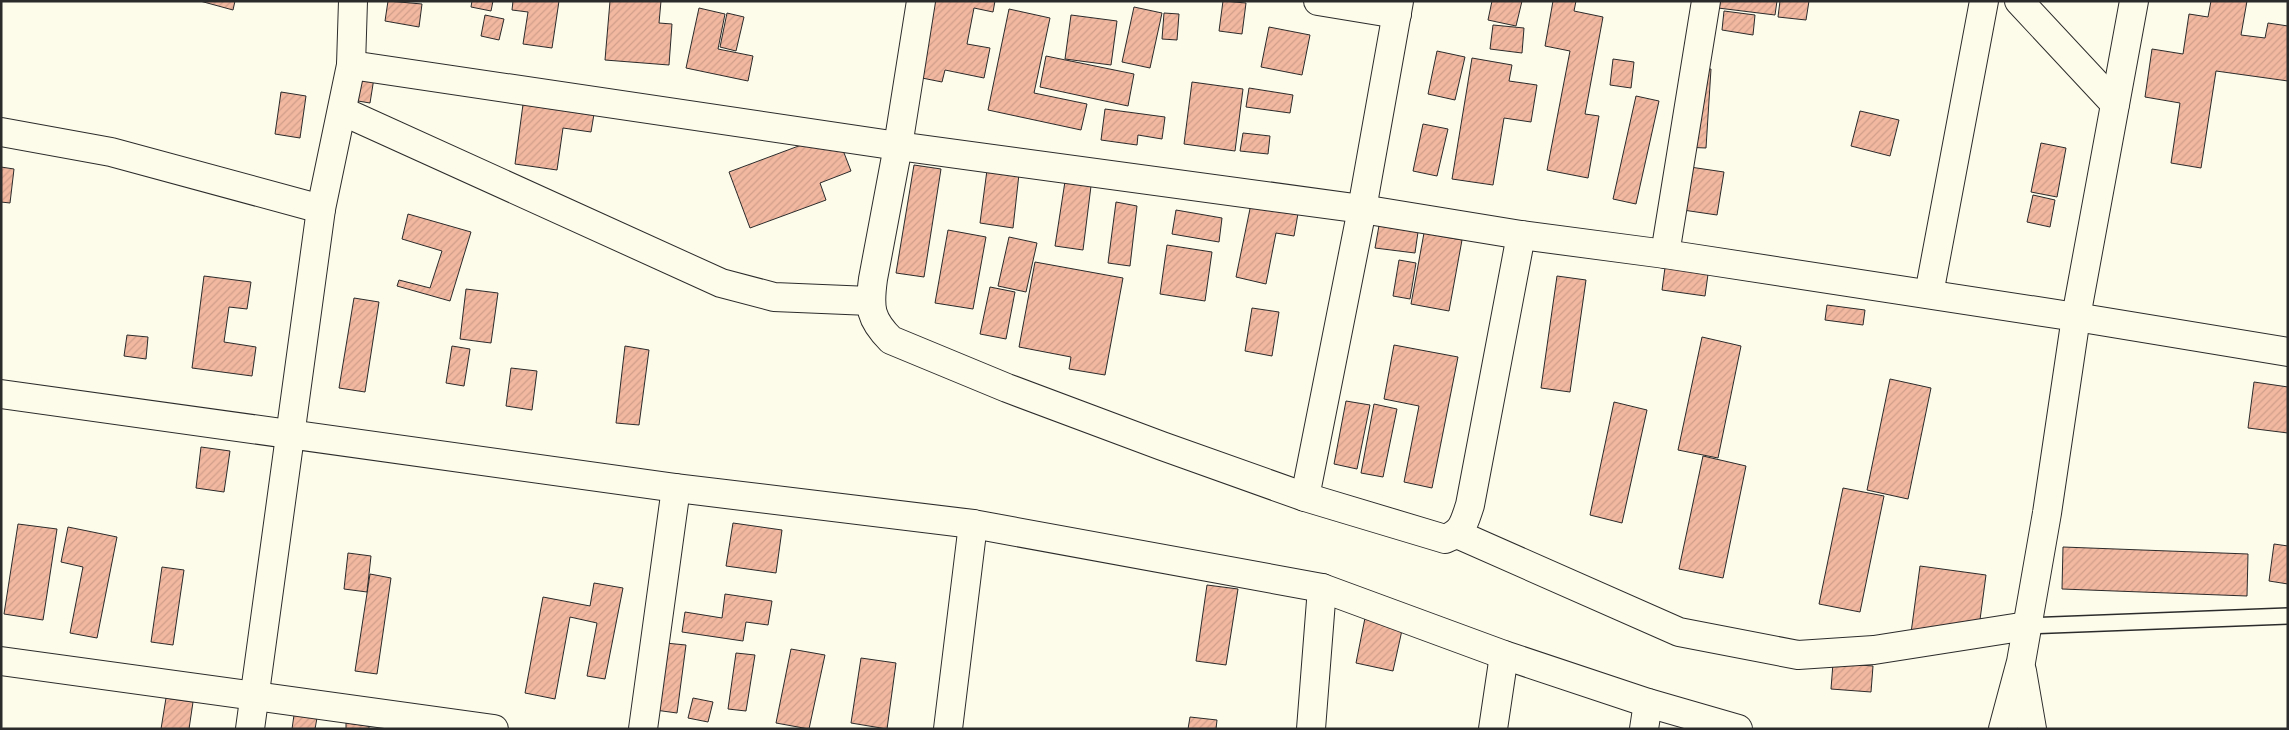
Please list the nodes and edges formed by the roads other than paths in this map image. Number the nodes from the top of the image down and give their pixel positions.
1 (353, 1) edge
2 (921, 1) edge
3 (1318, 1) edge
4 (1706, 1) edge
5 (1984, 1) edge
6 (2019, 1) edge
7 (2134, 1) edge
8 (1398, 7) edge
9 (351, 65) junction
10 (2115, 104) junction
11 (342, 112) junction
12 (1, 132) edge
13 (898, 146) junction
14 (321, 209) junction
15 (1362, 209) junction
16 (1521, 235) junction
17 (1665, 254) junction
18 (1929, 294) junction
19 (870, 301) junction
20 (2076, 317) junction
21 (2288, 352) edge
22 (1, 394) edge
23 (290, 434) junction
24 (676, 488) junction
25 (1305, 497) junction
26 (973, 524) junction
27 (1457, 534) junction
28 (1322, 588) junction
29 (2288, 616) edge
30 (2027, 626) junction
31 (1504, 654) junction
32 (1, 661) edge
33 (2021, 662) junction
34 (255, 697) junction
35 (1646, 716) edge
36 (250, 729) edge
37 (494, 729) edge
38 (643, 729) edge
39 (948, 729) edge
40 (1310, 729) edge
41 (1493, 729) edge
42 (1738, 729) edge
43 (2003, 729) edge
44 (2032, 729) edge

1 - 9 street
2 - 13 street
3 - 8 street
4 - 17 street
5 - 18 street
6 - 10 street
7 - 10 street
8 - 15 street
9 - 11 street
9 - 13 street
10 - 20 street
11 - 14 street
11 - 19 street
12 - 14 street
13 - 15 street
13 - 19 street
14 - 23 street
15 - 16 street
15 - 25 street
16 - 17 street
16 - 27 street
17 - 18 street
18 - 20 street
19 - 25 street
20 - 21 street
20 - 30 street
22 - 23 street
23 - 24 street
23 - 34 street
24 - 26 street
24 - 38 street
25 - 27 street
26 - 28 street
26 - 39 street
27 - 30 street
28 - 31 street
28 - 40 street
29 - 30 lane
30 - 33 street
31 - 35 street
31 - 41 street
32 - 34 street
33 - 43 street
33 - 44 street
34 - 36 street
34 - 37 street
35 - 42 street

